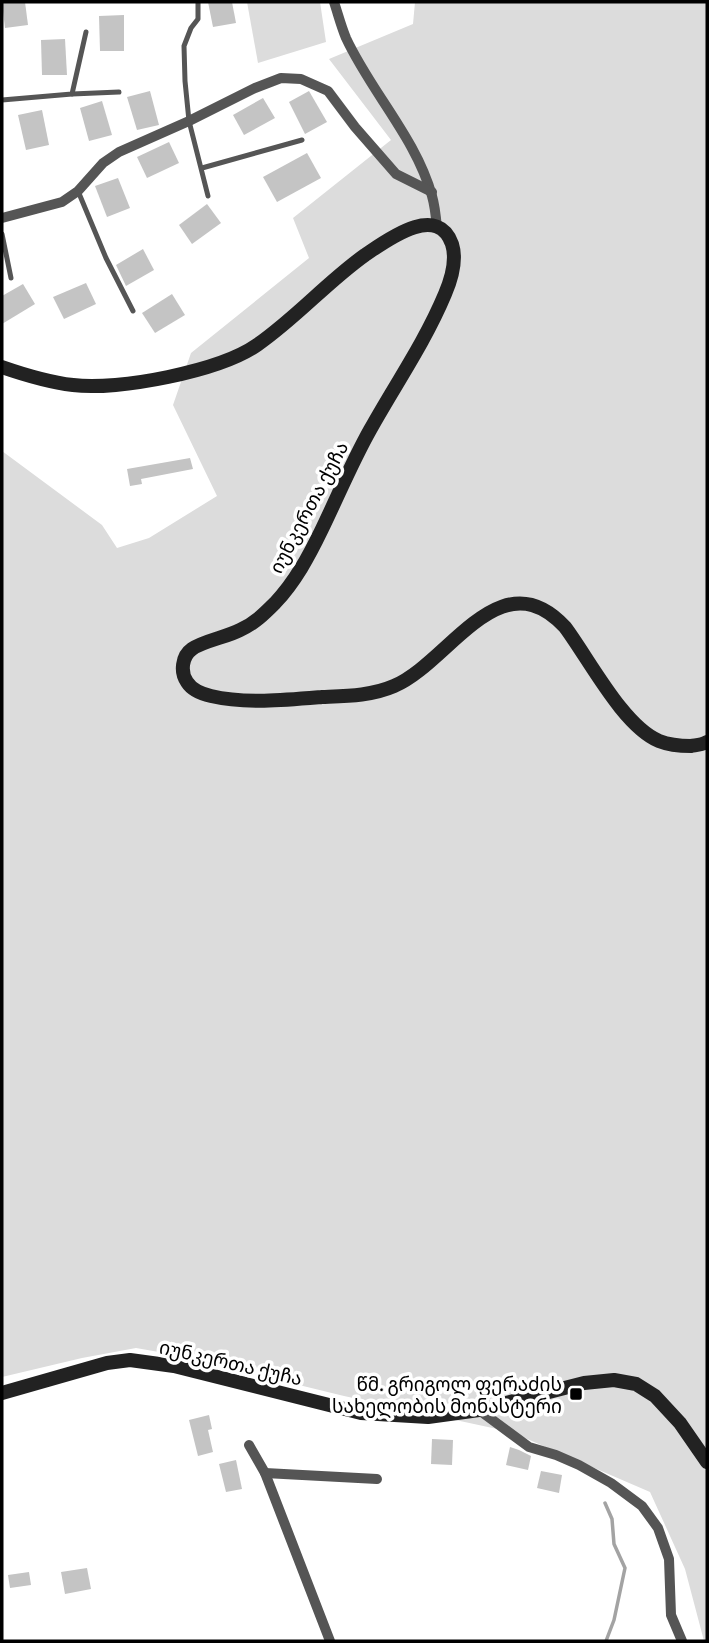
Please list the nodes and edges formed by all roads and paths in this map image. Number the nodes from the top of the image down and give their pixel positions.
1 (198, 2) edge
2 (334, 2) edge
3 (86, 32) dead end
4 (119, 92) dead end
5 (72, 94) junction
6 (2, 100) edge
7 (189, 121) junction
8 (302, 140) dead end
9 (202, 168) junction
10 (78, 191) junction
11 (432, 192) junction
12 (208, 196) dead end
13 (2, 218) edge
14 (438, 228) junction
15 (2, 234) edge
16 (10, 278) dead end
17 (133, 311) dead end
18 (2, 367) edge
19 (707, 743) edge
20 (2, 1393) edge
21 (480, 1410) junction
22 (249, 1445) dead end
23 (707, 1462) edge
24 (265, 1473) junction
25 (377, 1479) dead end
26 (330, 1641) edge
27 (682, 1641) edge

1 - 7 lane
2 - 11 street
3 - 5 lane
4 - 5 lane
5 - 6 lane
7 - 9 lane
7 - 10 street
7 - 11 street
8 - 9 lane
9 - 12 lane
10 - 13 street
10 - 17 lane
11 - 14 street
14 - 18 main road
14 - 19 main road, იუნკერთა ქუჩა
15 - 16 lane
20 - 21 main road, იუნკერთა ქუჩა
21 - 23 main road, იუნკერთა ქუჩა
21 - 27 street
22 - 24 street
24 - 25 street
24 - 26 street

